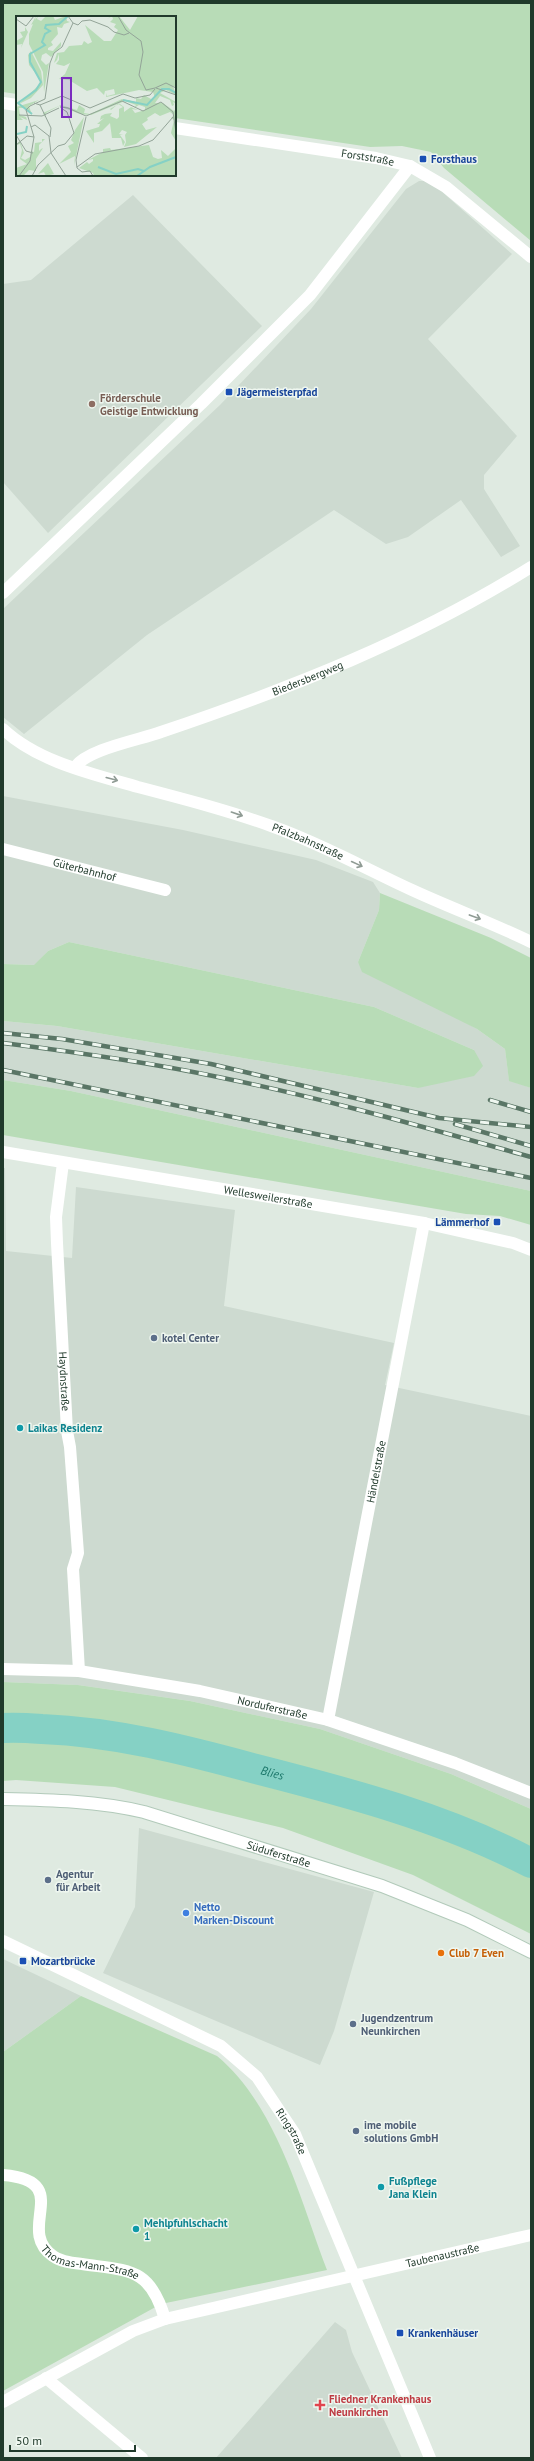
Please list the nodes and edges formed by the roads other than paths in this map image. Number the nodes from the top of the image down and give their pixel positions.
1 (3, 103) edge
2 (16, 105) edge
3 (176, 128) edge
4 (410, 166) junction
5 (531, 257) edge
6 (531, 567) edge
7 (3, 593) edge
8 (3, 729) edge
9 (74, 767) junction
10 (3, 849) edge
11 (165, 890) dead end
12 (531, 942) edge
13 (3, 1152) edge
14 (63, 1163) junction
15 (424, 1223) junction
16 (531, 1250) edge
17 (3, 1670) edge
18 (79, 1671) junction
19 (328, 1720) junction
20 (531, 1793) edge
21 (3, 1800) edge
22 (3, 1941) edge
23 (531, 1952) edge
24 (3, 2175) edge
25 (531, 2235) edge
26 (354, 2276) junction
27 (165, 2319) junction
28 (46, 2378) junction
29 (3, 2402) edge
30 (142, 2458) edge
31 (430, 2458) edge

1 - 2 street
3 - 4 street, Forststraße
4 - 5 street, Forststraße
4 - 7 street
6 - 9 street, Biedersbergweg
8 - 9 street, Pfalzbahnstraße
9 -> 12 street, Pfalzbahnstraße
10 - 11 street, Güterbahnhof
13 - 14 street, Wellesweilerstraße
14 - 15 street, Wellesweilerstraße
14 - 18 street, Haydnstraße
15 - 16 street, Wellesweilerstraße
15 - 19 street, Händelstraße
17 - 18 street, Norduferstraße
18 - 19 street, Norduferstraße
19 - 20 street, Norduferstraße
21 - 23 street, Süduferstraße
22 - 26 street, Ringstraße
24 - 27 street, Thomas-Mann-Straße
25 - 26 street, Taubenaustraße
26 - 27 street
26 - 31 street, Ringstraße
27 - 28 street
28 - 29 street
28 - 30 street

